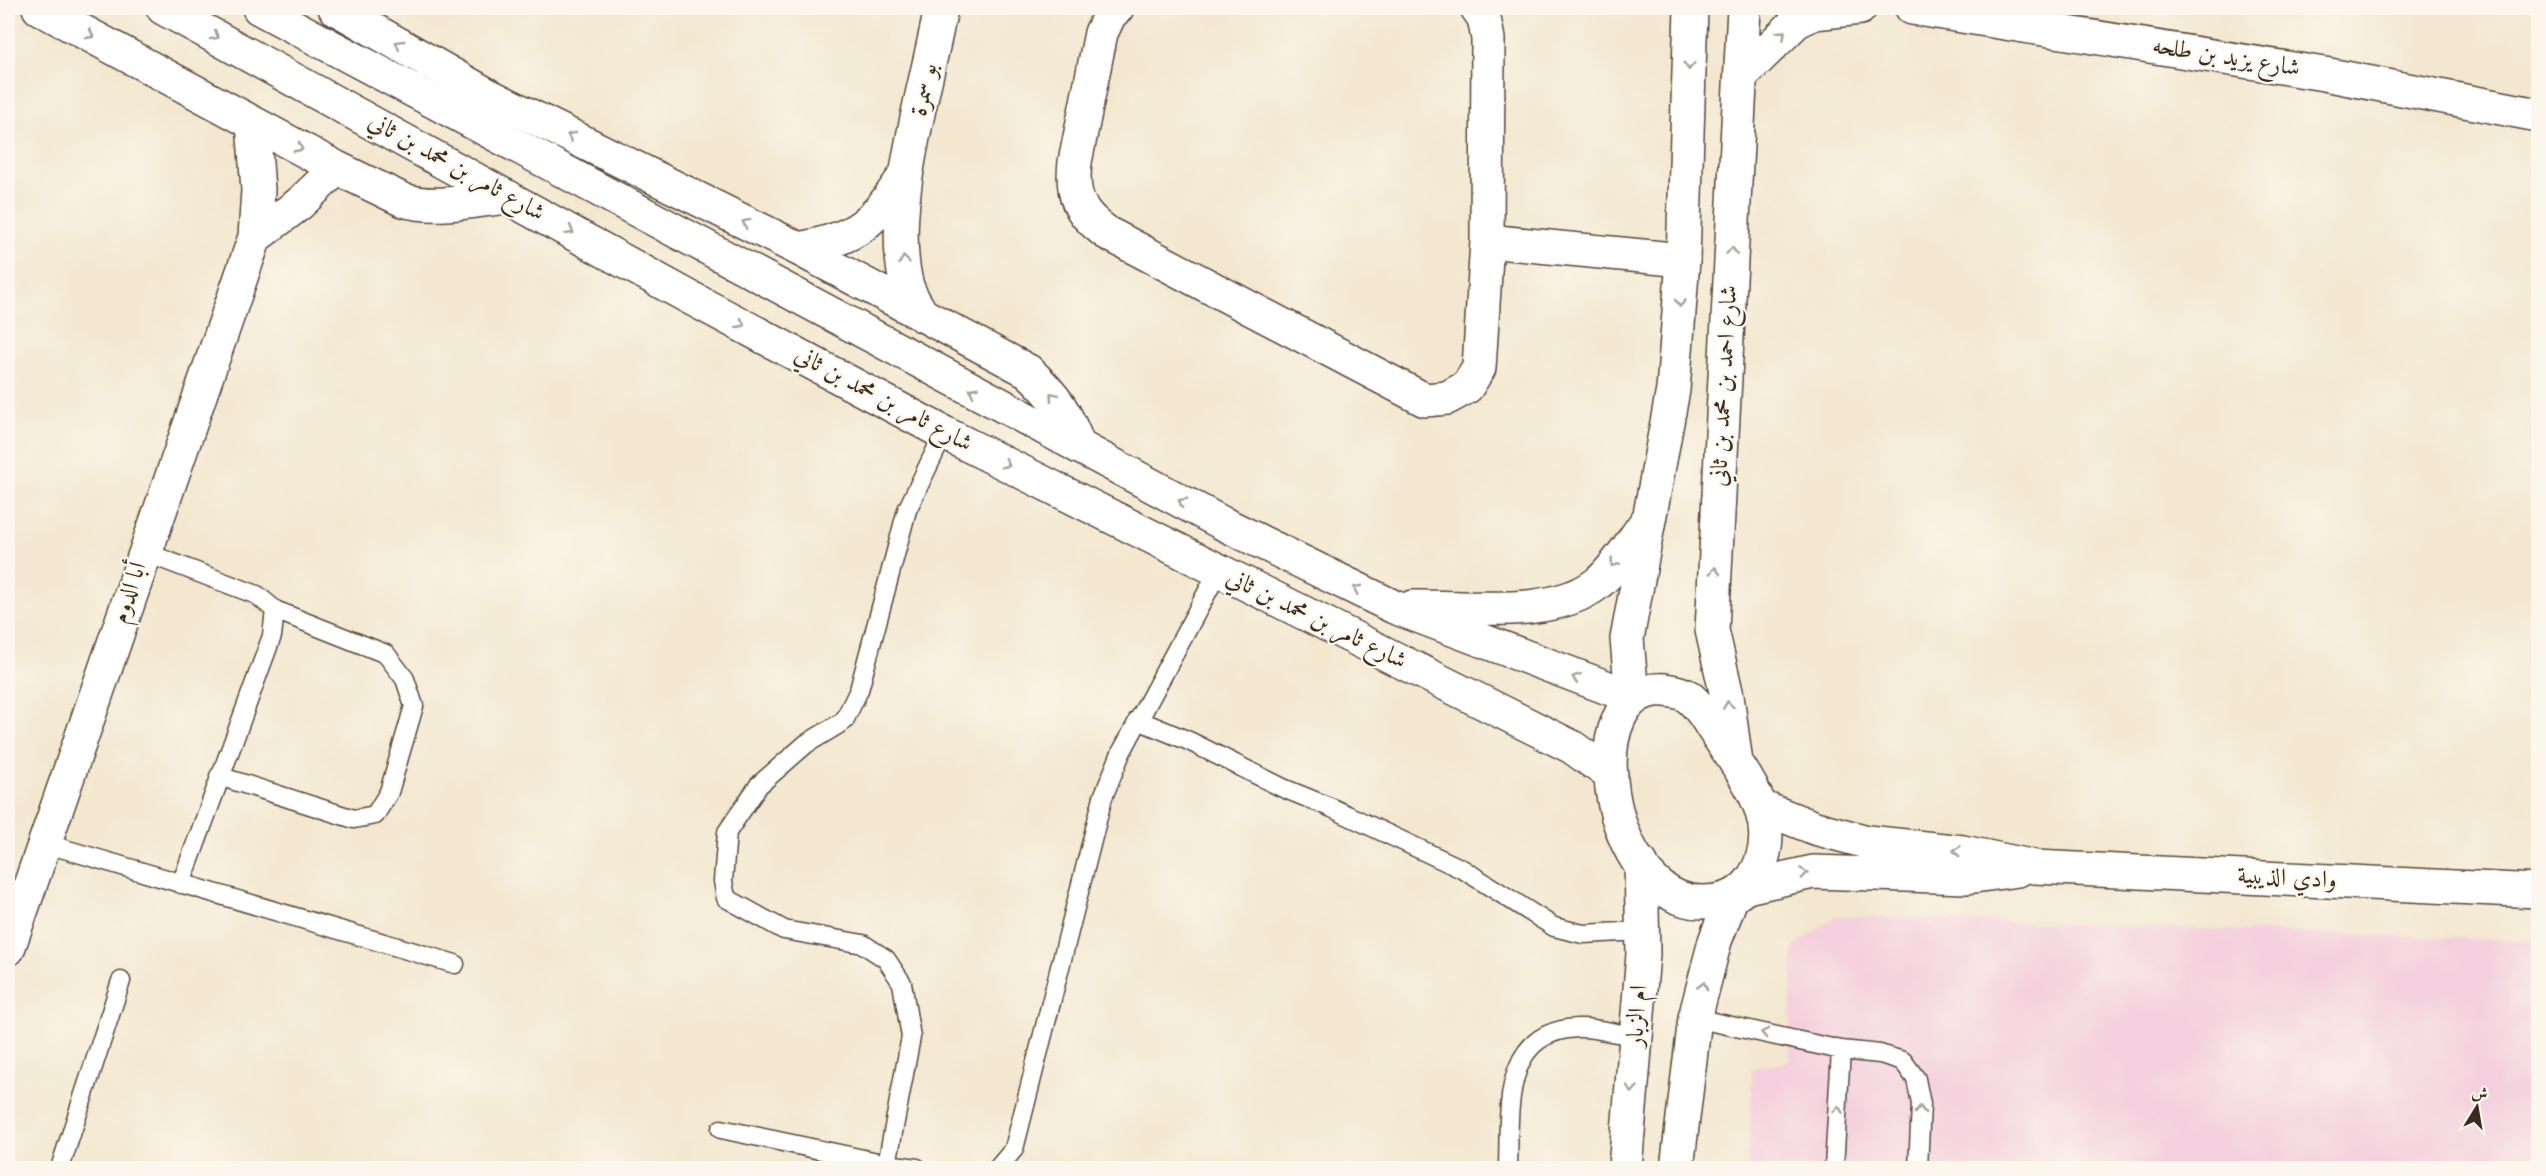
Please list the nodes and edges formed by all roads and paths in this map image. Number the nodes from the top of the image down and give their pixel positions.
1 (39, 8) edge
2 (163, 8) edge
3 (259, 8) edge
4 (335, 8) edge
5 (941, 8) edge
6 (1117, 8) edge
7 (1477, 8) edge
8 (1691, 8) edge
9 (1744, 8) edge
10 (1860, 8) edge
11 (1912, 8) edge
12 (1741, 76) junction
13 (2538, 115) edge
14 (253, 123) junction
15 (337, 168) junction
16 (907, 173) junction
17 (508, 197) junction
18 (255, 237) junction
19 (1487, 241) junction
20 (799, 249) junction
21 (1683, 260) junction
22 (922, 315) junction
23 (944, 433) junction
24 (1079, 447) junction
25 (1650, 518) junction
26 (144, 552) junction
27 (1218, 572) junction
28 (1395, 607) junction
29 (275, 610) junction
30 (1632, 697) junction
31 (1138, 720) junction
32 (1736, 763) junction
33 (1611, 775) junction
34 (219, 776) junction
35 (1761, 807) junction
36 (44, 843) junction
37 (1641, 863) junction
38 (2035, 867) junction
39 (181, 884) junction
40 (2538, 891) edge
41 (1739, 893) junction
42 (1643, 931) junction
43 (8, 949) edge
44 (455, 964) dead end
45 (121, 981) dead end
46 (1695, 1018) junction
47 (1637, 1037) junction
48 (1841, 1050) junction
49 (721, 1129) dead end
50 (887, 1164) junction
51 (1680, 1167) edge
52 (60, 1168) edge
53 (917, 1168) edge
54 (998, 1168) edge
55 (1508, 1168) edge
56 (1625, 1168) edge
57 (1834, 1168) edge
58 (1918, 1168) edge

1 -> 14 street
2 -> 17 street, شارع ثامر بن محمد بن ثاني
24 -> 3 street, شارع ثامر بن محمد بن ثاني
20 -> 4 street
5 - 16 street, بو سمرة
6 - 19 street
7 - 19 street
8 -> 21 street, شارع احمد بن محمد بن ثاني
9 - 12 street, شارع احمد بن محمد بن ثاني
12 -> 10 street
11 - 13 street, شارع يزيد بن طلحه
32 -> 12 street, شارع احمد بن محمد بن ثاني
14 -> 15 street
14 - 18 street, أبا الدوم
15 - 17 street
15 - 18 street
16 - 20 street, بو سمرة
22 -> 16 street, بو سمرة
17 -> 23 street, شارع ثامر بن محمد بن ثاني
18 - 26 street, أبا الدوم
19 - 21 street
20 - 22 street
21 -> 25 street, شارع احمد بن محمد بن ثاني
24 -> 22 street
23 -> 27 street, شارع ثامر بن محمد بن ثاني
23 - 50 lane
28 -> 24 street, شارع ثامر بن محمد بن ثاني
25 -> 28 street
25 - 30 street, شارع احمد بن محمد بن ثاني
26 - 29 lane
26 - 36 street, أبا الدوم
27 - 31 lane
27 - 33 street, شارع ثامر بن محمد بن ثاني
30 -> 28 street, شارع ثامر بن محمد بن ثاني
29 - 34 lane
29 - 34 lane
30 - 32 street
30 - 33 street
31 - 42 lane
31 - 54 lane
32 - 35 street
33 - 37 street
34 - 39 lane
38 -> 35 street, وادي الذيبية
35 - 41 street
36 - 39 lane
36 - 43 street, أبا الدوم
37 - 41 street
37 - 42 street, ام الزبار
38 - 40 street, وادي الذيبية
41 -> 38 street, وادي الذيبية
39 - 44 lane
46 -> 41 street
42 - 47 street, ام الزبار
45 - 52 lane
48 -> 46 lane
46 - 51 street
47 - 55 lane
47 -> 56 street, ام الزبار
57 -> 48 lane
58 -> 48 lane
49 - 50 lane
50 - 53 lane

